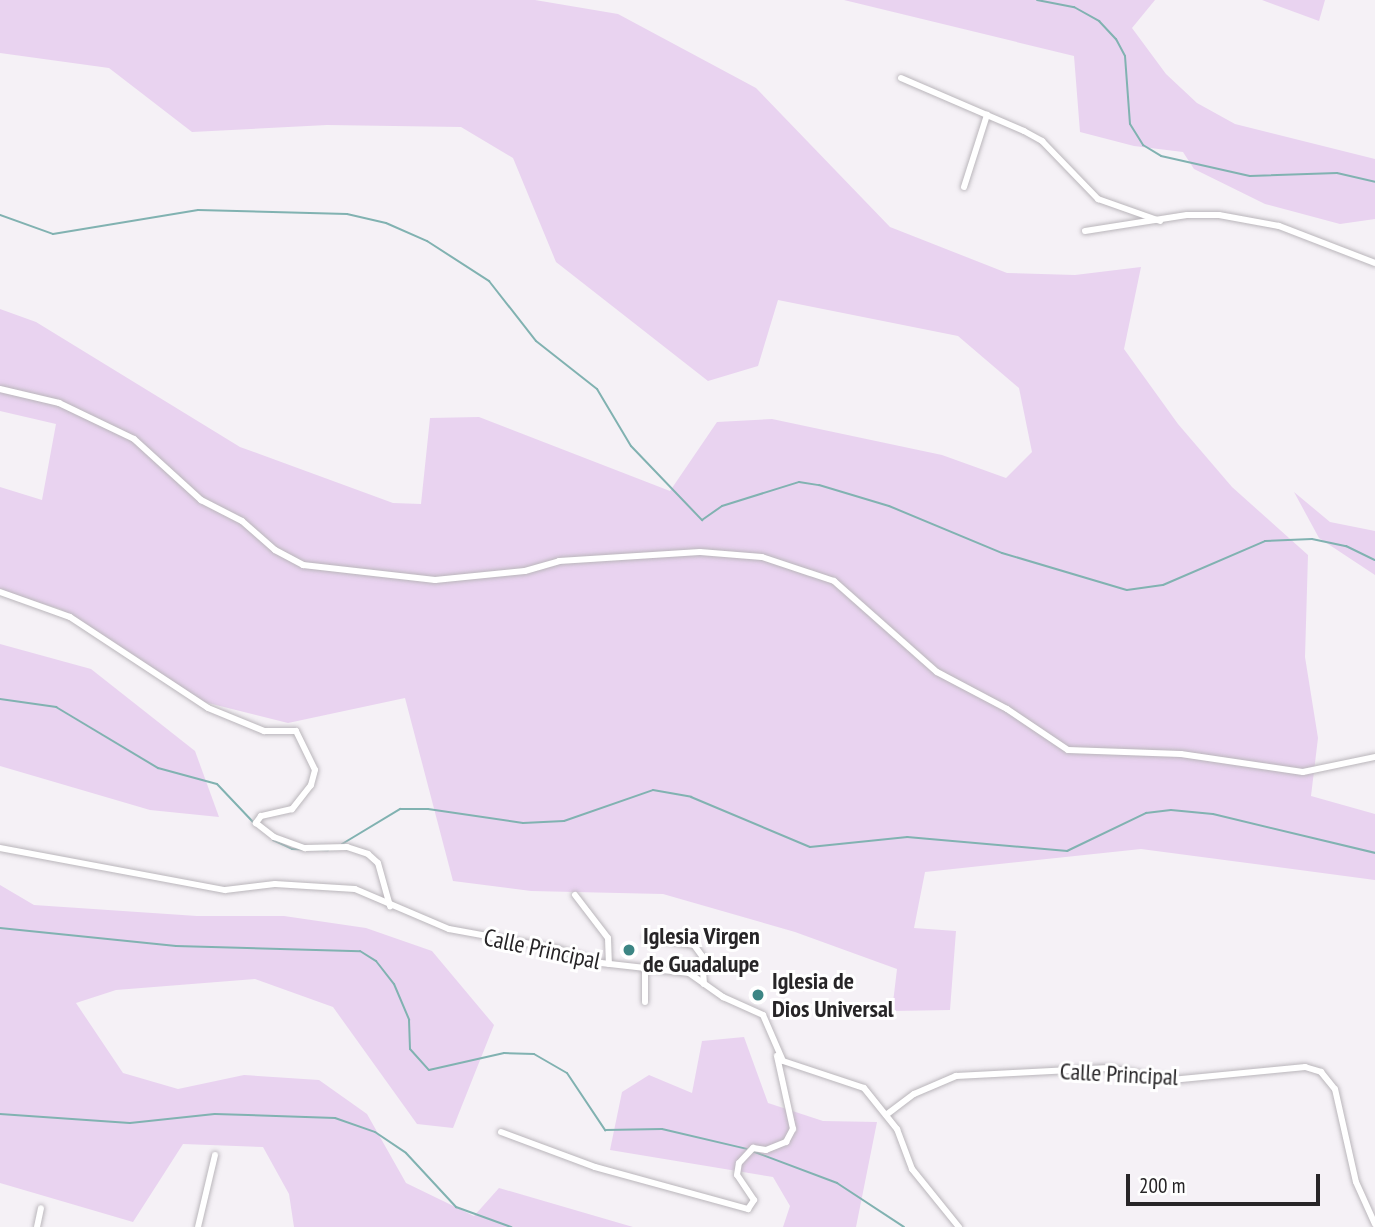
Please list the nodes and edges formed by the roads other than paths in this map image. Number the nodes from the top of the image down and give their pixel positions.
1 (901, 78) dead end
2 (987, 116) junction
3 (964, 187) dead end
4 (1160, 221) junction
5 (1086, 231) dead end
6 (1375, 263) edge
7 (0, 390) edge
8 (0, 592) edge
9 (1375, 757) edge
10 (0, 848) edge
11 (575, 895) dead end
12 (390, 906) junction
13 (646, 937) dead end
14 (609, 964) junction
15 (645, 969) junction
16 (704, 984) junction
17 (645, 1002) dead end
18 (776, 1054) junction
19 (886, 1115) junction
20 (501, 1132) dead end
21 (215, 1155) dead end
22 (41, 1208) dead end
23 (1375, 1224) edge
24 (37, 1227) edge
25 (198, 1227) edge
26 (959, 1227) edge

1 - 2 street
2 - 3 street
2 - 4 street
4 - 5 street
4 - 6 street
7 - 9 street
8 - 12 street
10 - 12 street, Calle Principal
11 - 14 street
12 - 14 street, Calle Principal
13 - 16 street
14 - 15 street, Calle Principal
15 - 16 street, Calle Principal
15 - 17 street
16 - 18 street, Calle Principal
18 - 19 street
18 - 20 street, Calle Principal
19 - 23 street, Calle Principal
19 - 26 street
21 - 25 street
22 - 24 street

